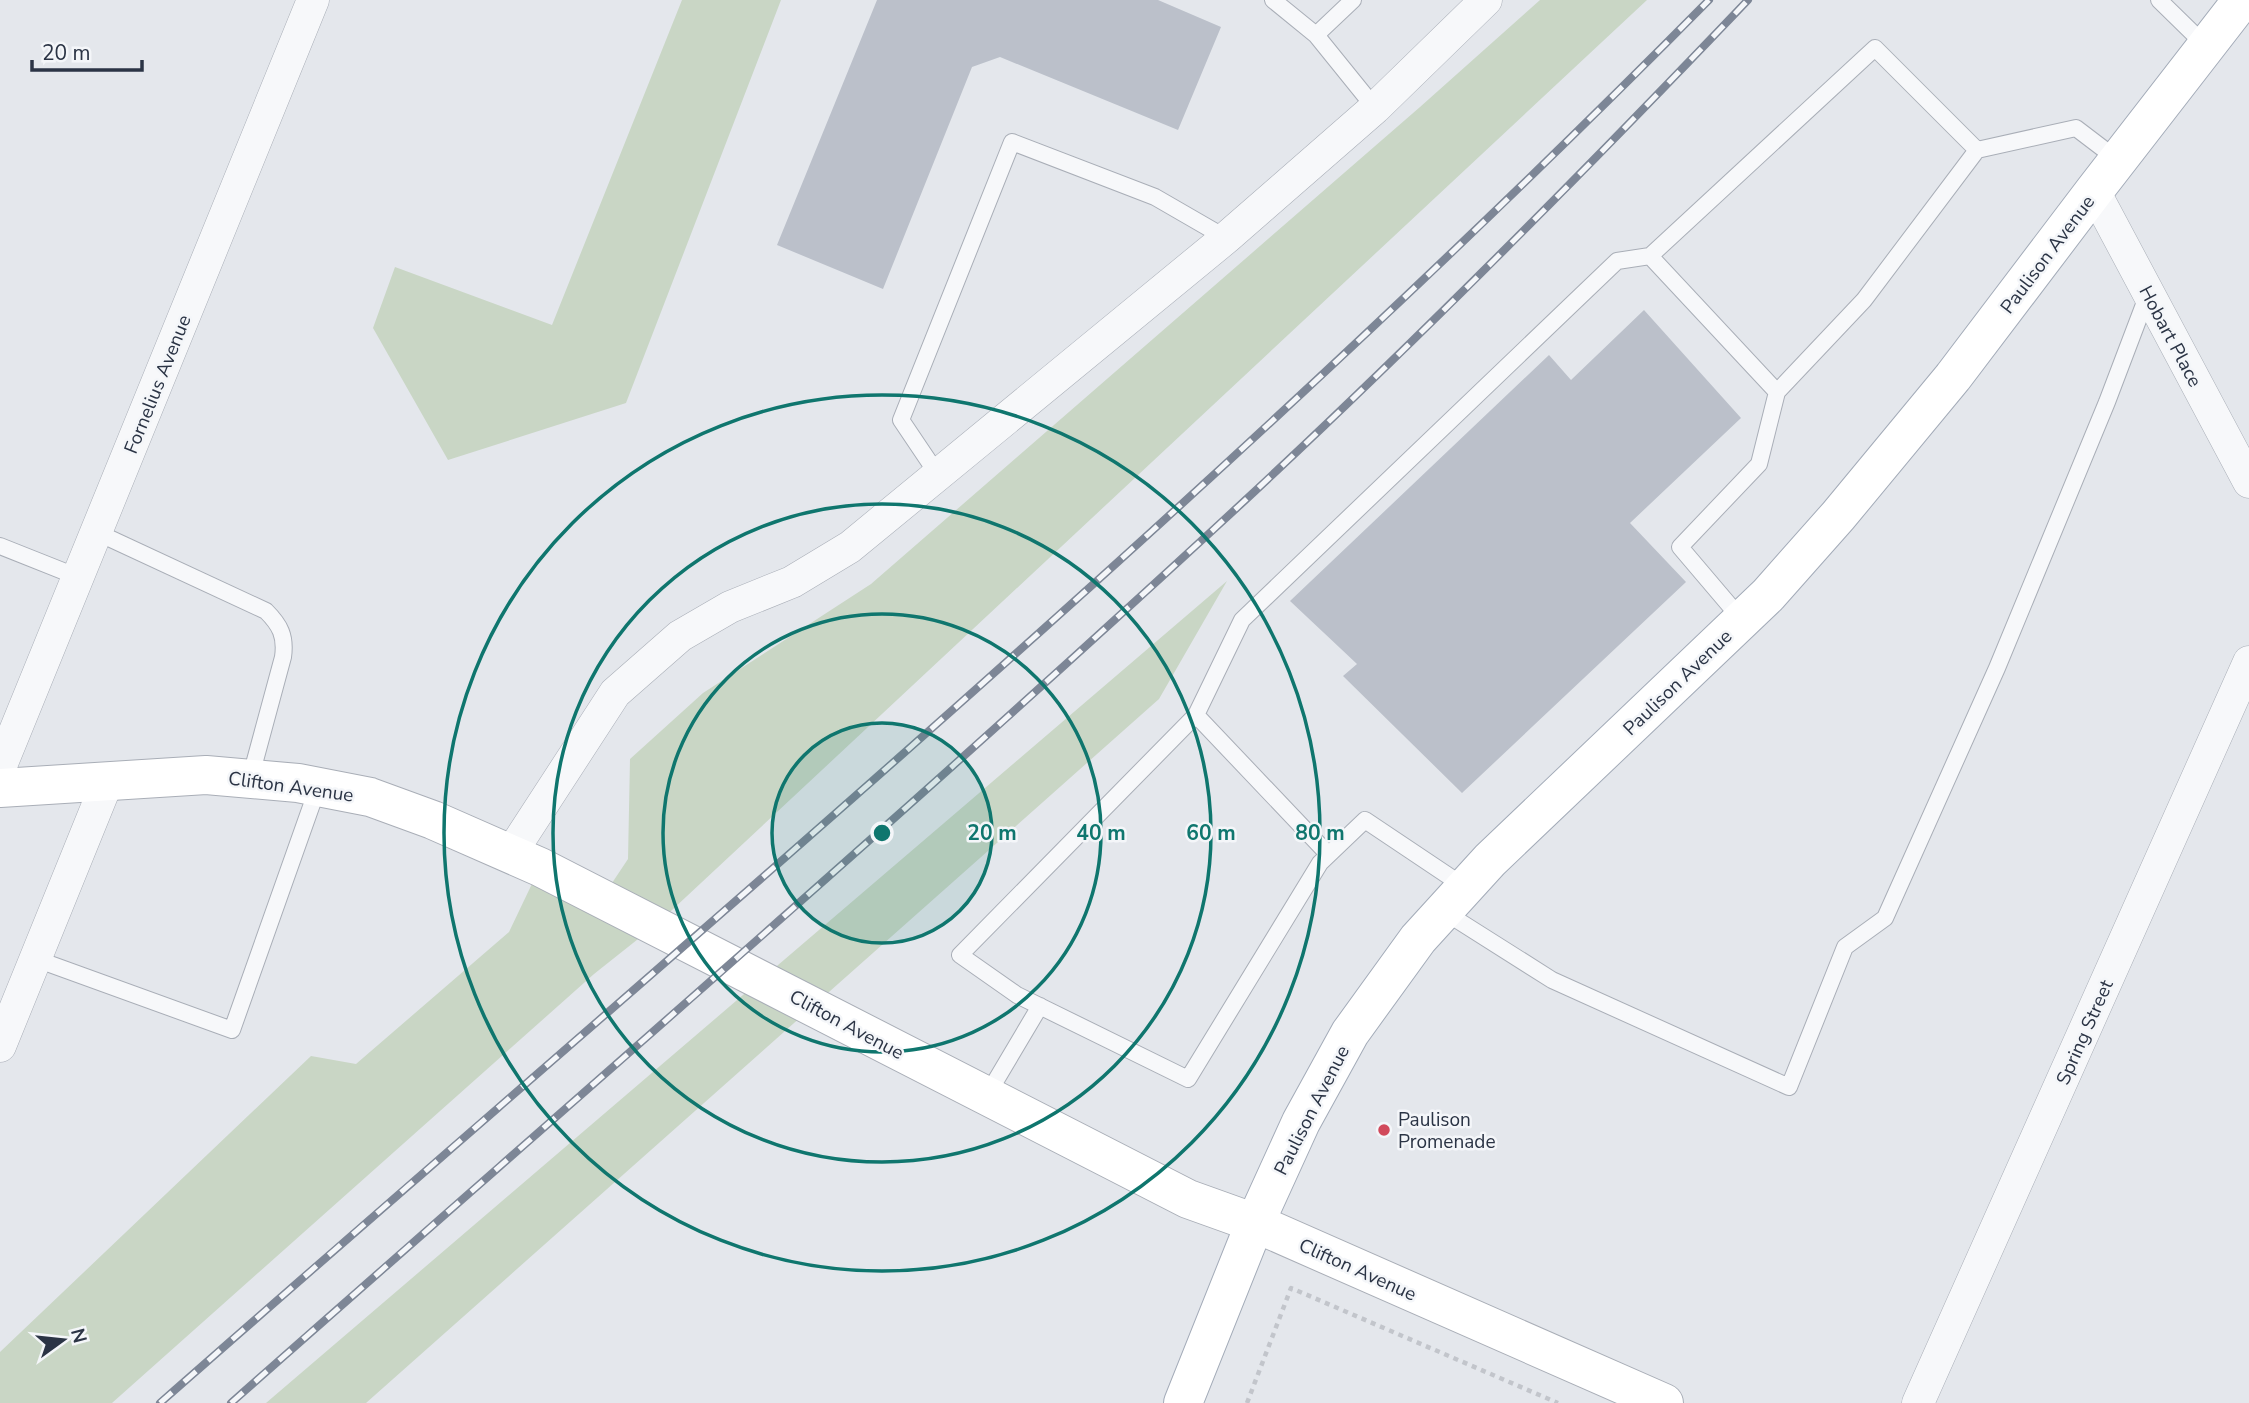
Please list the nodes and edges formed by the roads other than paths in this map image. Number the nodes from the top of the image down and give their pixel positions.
1 (313, 0) edge
2 (1273, 0) edge
3 (1353, 0) edge
4 (1486, 0) edge
5 (2159, 0) edge
6 (2242, 0) edge
7 (1316, 35) junction
8 (2206, 46) junction
9 (1375, 108) junction
10 (1977, 150) junction
11 (2118, 160) junction
12 (2094, 191) junction
13 (1226, 239) junction
14 (1650, 256) junction
15 (2148, 294) junction
16 (1777, 392) junction
17 (938, 475) junction
18 (2249, 482) edge
19 (96, 532) junction
20 (0, 546) edge
21 (78, 577) junction
22 (1742, 620) junction
23 (2249, 662) edge
24 (1196, 715) junction
25 (0, 768) edge
26 (250, 779) junction
27 (108, 780) junction
28 (318, 787) junction
29 (0, 788) edge
30 (511, 853) junction
31 (1328, 855) junction
32 (1454, 899) junction
33 (36, 959) junction
34 (1040, 1006) junction
35 (0, 1046) edge
36 (986, 1097) junction
37 (1255, 1223) junction
38 (1183, 1403) edge
39 (1664, 1403) edge
40 (1918, 1403) edge

1 - 19 street, Fornelius Avenue
2 - 7 lane
3 - 7 lane
4 - 9 street
5 - 8 lane
6 - 8 main road, Paulison Avenue
7 - 9 lane
8 - 11 main road, Paulison Avenue
9 - 13 street
10 - 11 lane
10 - 14 lane
10 - 16 lane
11 - 12 main road, Paulison Avenue
12 - 15 street, Hobart Place
12 - 22 main road, Paulison Avenue
13 - 17 street
13 - 17 lane
14 - 16 lane
14 - 24 lane
15 - 18 street, Hobart Place
15 - 32 lane
16 - 22 lane
17 - 30 street
19 - 21 street, Fornelius Avenue
19 - 26 lane
20 - 21 lane
21 - 25 street, Fornelius Avenue
22 - 32 main road, Paulison Avenue
23 - 40 street, Spring Street
24 - 31 lane
24 - 34 lane
26 - 27 main road, Clifton Avenue
26 - 28 main road, Clifton Avenue
27 - 29 main road, Clifton Avenue
27 - 33 street
28 - 30 main road, Clifton Avenue
28 - 33 lane
30 - 36 main road, Clifton Avenue
31 - 32 lane
31 - 34 lane
32 - 37 main road, Paulison Avenue
33 - 35 street
34 - 36 lane
36 - 37 main road, Clifton Avenue
37 - 38 main road, Paulison Avenue
37 - 39 main road, Clifton Avenue

